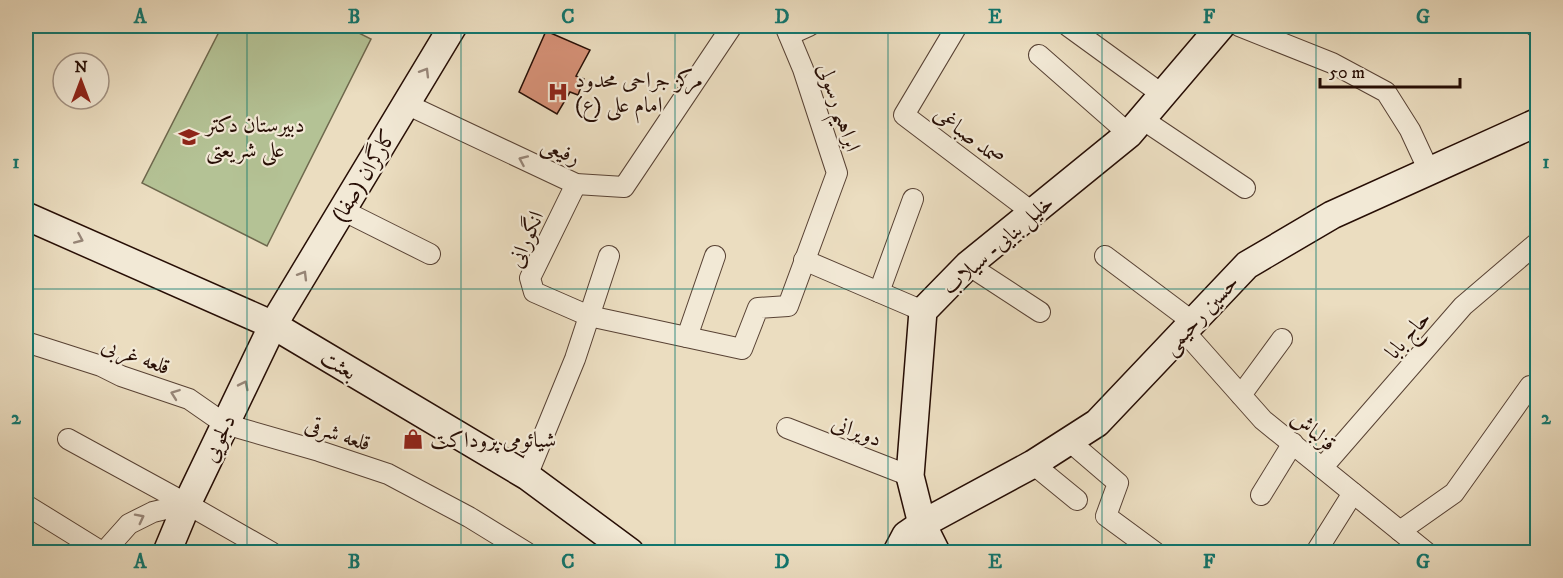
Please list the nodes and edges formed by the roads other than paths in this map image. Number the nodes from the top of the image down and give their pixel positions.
1 (453, 26) edge
2 (732, 26) edge
3 (809, 26) edge
4 (957, 26) edge
5 (1068, 26) edge
6 (1221, 26) edge
7 (1239, 26) edge
8 (787, 30) edge
9 (1039, 55) dead end
10 (1163, 95) junction
11 (406, 104) junction
12 (1538, 122) edge
13 (1136, 126) junction
14 (1429, 171) junction
15 (576, 184) junction
16 (1245, 188) dead end
17 (913, 200) dead end
18 (342, 210) junction
19 (1032, 212) junction
20 (26, 216) edge
21 (1538, 242) edge
22 (430, 254) dead end
23 (609, 256) dead end
24 (715, 256) dead end
25 (1105, 256) dead end
26 (804, 260) junction
27 (968, 265) junction
28 (879, 292) junction
29 (923, 311) junction
30 (1040, 312) dead end
31 (589, 316) junction
32 (273, 325) junction
33 (1188, 327) junction
34 (687, 337) junction
35 (1282, 339) dead end
36 (26, 342) edge
37 (1538, 391) edge
38 (1241, 395) junction
39 (225, 424) junction
40 (786, 428) dead end
41 (68, 439) dead end
42 (1069, 441) junction
43 (1293, 443) junction
44 (1034, 464) junction
45 (1322, 468) junction
46 (527, 476) junction
47 (910, 476) junction
48 (1353, 493) junction
49 (1261, 495) dead end
50 (1077, 500) dead end
51 (187, 504) junction
52 (26, 505) edge
53 (922, 524) junction
54 (1400, 531) junction
55 (103, 552) edge
56 (167, 552) edge
57 (271, 552) edge
58 (526, 552) edge
59 (630, 552) edge
60 (897, 552) edge
61 (936, 552) edge
62 (1155, 552) edge
63 (1316, 552) edge
64 (1426, 552) edge

11 -> 1 street, کارگران (صفا)
2 - 15 street, رفیعی
3 - 8 street
4 - 19 street, صمد صباغی
5 - 10 street
6 - 10 street, خلیل بنایی- سیلاب
7 - 14 street
8 - 26 street, ابراهیم رسولی
9 - 13 street
10 - 13 street, خلیل بنایی- سیلاب
15 -> 11 street, رفیعی
11 - 18 street, کارگران (صفا)
12 - 14 street, حسین رحیمی
13 - 16 street
13 - 19 street, خلیل بنایی- سیلاب
14 - 33 street, حسین رحیمی
15 - 31 street, انگورانی
17 - 28 street
18 - 22 street
32 -> 18 street, کارگران (صفا)
19 - 27 street, خلیل بنایی- سیلاب
20 -> 32 street, بعثت
21 - 45 street, حاج بابا
23 - 31 street
24 - 34 street
25 - 33 street, قزلباش
26 - 28 street
26 - 34 street, ابراهیم رسولی
27 - 29 street, خلیل بنایی- سیلاب
27 - 30 street
28 - 29 street
29 - 47 street, خلیل بنایی- سیلاب
31 - 34 street
31 - 46 street
39 -> 32 street, دلجویی
32 - 46 street, بعثت
33 - 38 street, قزلباش
33 - 42 street, حسین رحیمی
35 - 38 street
39 -> 36 street, قلعه غربی
37 - 54 street
38 - 43 street, قزلباش
39 - 51 street, دلجویی
39 - 58 street, قلعه شرقی
40 - 47 street, دویرانی
41 - 51 street
42 - 44 street, حسین رحیمی
42 - 62 street
43 - 45 street, قزلباش
43 - 49 street
44 - 50 street
44 - 53 street, حسین رحیمی
45 - 48 street, قزلباش
46 - 59 street, بعثت
47 - 53 street, خلیل بنایی- سیلاب
48 - 54 street, قزلباش
48 - 63 street
55 -> 51 street
51 - 56 street, دلجویی
51 - 57 street
52 - 55 street
53 - 60 street, حسین رحیمی
53 - 61 street, خلیل بنایی- سیلاب
54 - 64 street, قزلباش

